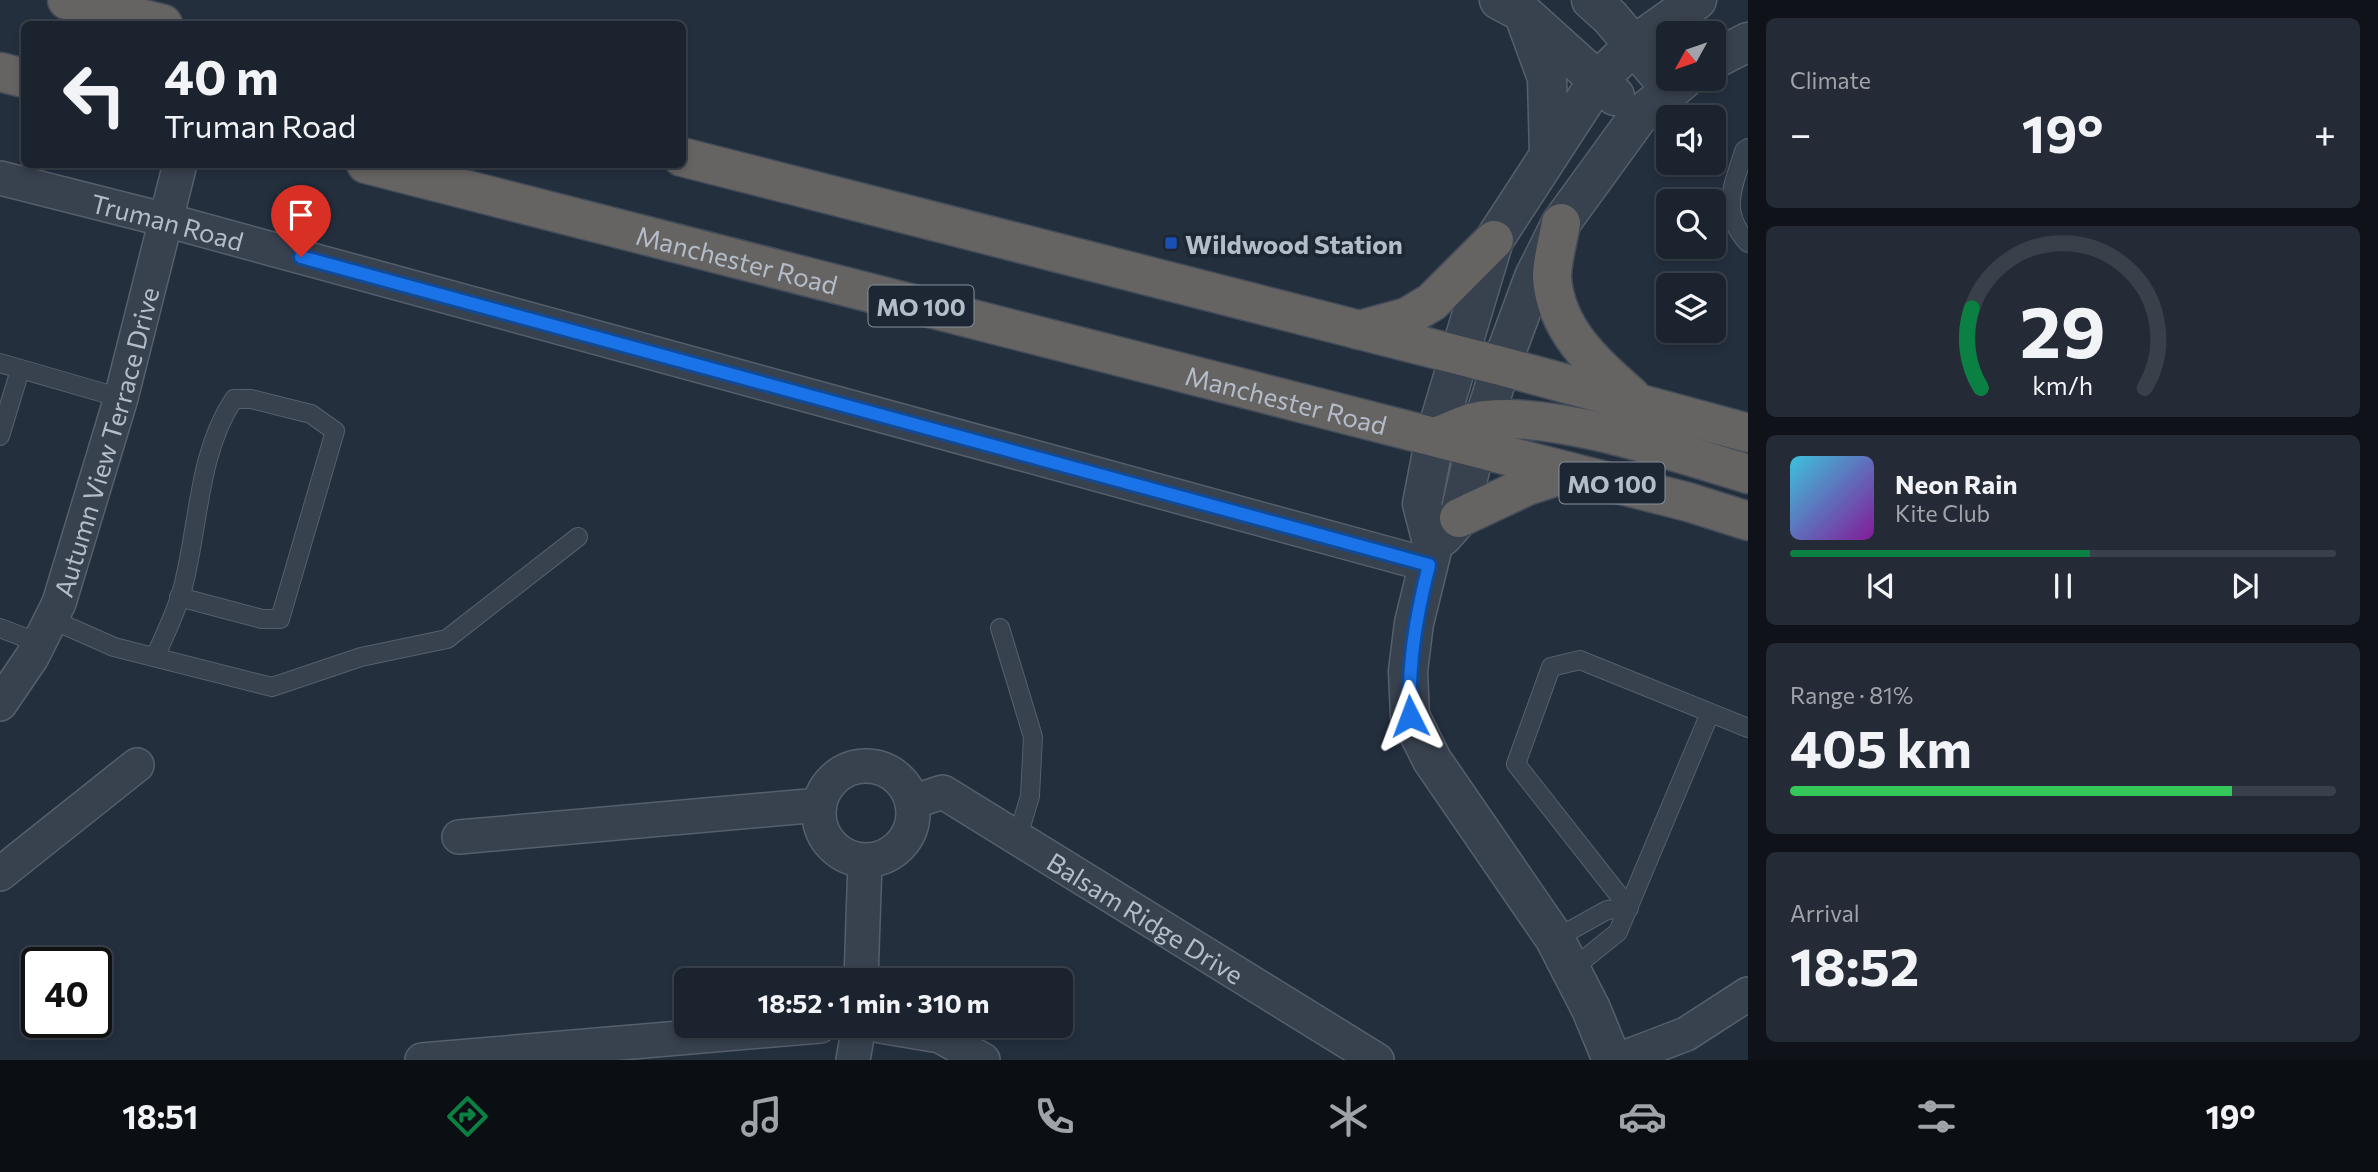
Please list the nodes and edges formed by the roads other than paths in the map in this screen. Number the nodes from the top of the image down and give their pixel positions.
1 (67, 0) edge
2 (1591, 0) edge
3 (1697, 0) edge
4 (1511, 6) edge
5 (151, 21) edge
6 (1748, 42) edge
7 (1634, 46) junction
8 (1726, 53) edge
9 (1656, 65) edge
10 (0, 72) edge
11 (21, 77) edge
12 (1598, 80) junction
13 (1668, 91) edge
14 (1638, 117) junction
15 (1748, 148) edge
16 (1549, 155) junction
17 (686, 158) edge
18 (179, 168) edge
19 (382, 168) edge
20 (0, 178) edge
21 (166, 220) junction
22 (1561, 223) junction
23 (1494, 240) junction
24 (1748, 243) edge
25 (1356, 331) junction
26 (1458, 356) junction
27 (0, 363) edge
28 (1502, 366) junction
29 (20, 370) junction
30 (121, 398) junction
31 (1638, 402) junction
32 (1748, 433) edge
33 (1480, 434) junction
34 (0, 436) edge
35 (1435, 437) junction
36 (1570, 472) junction
37 (1748, 474) edge
38 (1459, 518) junction
39 (1748, 521) edge
40 (578, 537) dead end
41 (1431, 556) junction
42 (179, 597) junction
43 (0, 628) edge
44 (1000, 628) dead end
45 (46, 631) junction
46 (155, 657) junction
47 (0, 704) edge
48 (1710, 713) junction
49 (1748, 728) edge
50 (137, 765) dead end
51 (912, 802) junction
52 (819, 805) junction
53 (458, 838) dead end
54 (1017, 840) junction
55 (865, 861) junction
56 (0, 874) edge
57 (1629, 908) junction
58 (1563, 955) junction
59 (861, 968) edge
60 (1748, 995) edge
61 (680, 1038) edge
62 (857, 1038) edge
63 (944, 1038) edge
64 (422, 1060) edge
65 (853, 1060) edge
66 (983, 1060) edge
67 (1377, 1060) edge
68 (1612, 1060) edge
69 (1618, 1060) edge

1 - 5 highway
2 - 7 street
3 - 7 street
4 - 12 street
4 - 16 street
6 - 8 street
7 - 9 street
7 - 12 street
10 - 11 highway
12 - 14 street
12 - 16 street
13 - 14 street
14 - 22 street
15 - 24 lane
16 - 23 street
17 - 25 highway
18 - 21 street, Autumn View Terrace Drive
19 - 35 highway, Manchester Road / MO 100
20 - 21 street, Truman Road
21 - 30 street, Autumn View Terrace Drive
21 - 41 street, Truman Road
22 - 28 street
22 - 31 highway
23 - 25 highway
23 - 26 street
25 - 26 highway
26 - 28 highway
26 - 35 street
27 - 29 lane
28 - 31 highway
28 - 33 street
29 - 30 lane
29 - 34 lane
30 - 45 street, Autumn View Terrace Drive
31 - 32 highway
33 - 35 highway, Manchester Road / MO 100
33 - 36 highway, MO 100
33 - 37 highway
33 - 38 street
35 - 41 street
36 - 38 highway
36 - 39 highway, MO 100
38 - 41 street
40 - 46 lane
41 - 58 street
42 - 42 lane
42 - 46 lane
43 - 45 lane
44 - 54 lane
45 - 46 lane
45 - 47 street, Autumn View Terrace Drive
48 - 49 lane
48 - 57 lane
48 - 57 lane
50 - 56 street
51 - 52 street
51 - 54 street, Balsam Ridge Drive
51 - 55 street
52 - 53 street
52 - 55 street
54 - 67 street, Balsam Ridge Drive
55 - 59 street
57 - 58 lane
57 - 58 lane
58 - 68 street
60 - 69 street
61 - 64 street
62 - 65 street
63 - 66 street

